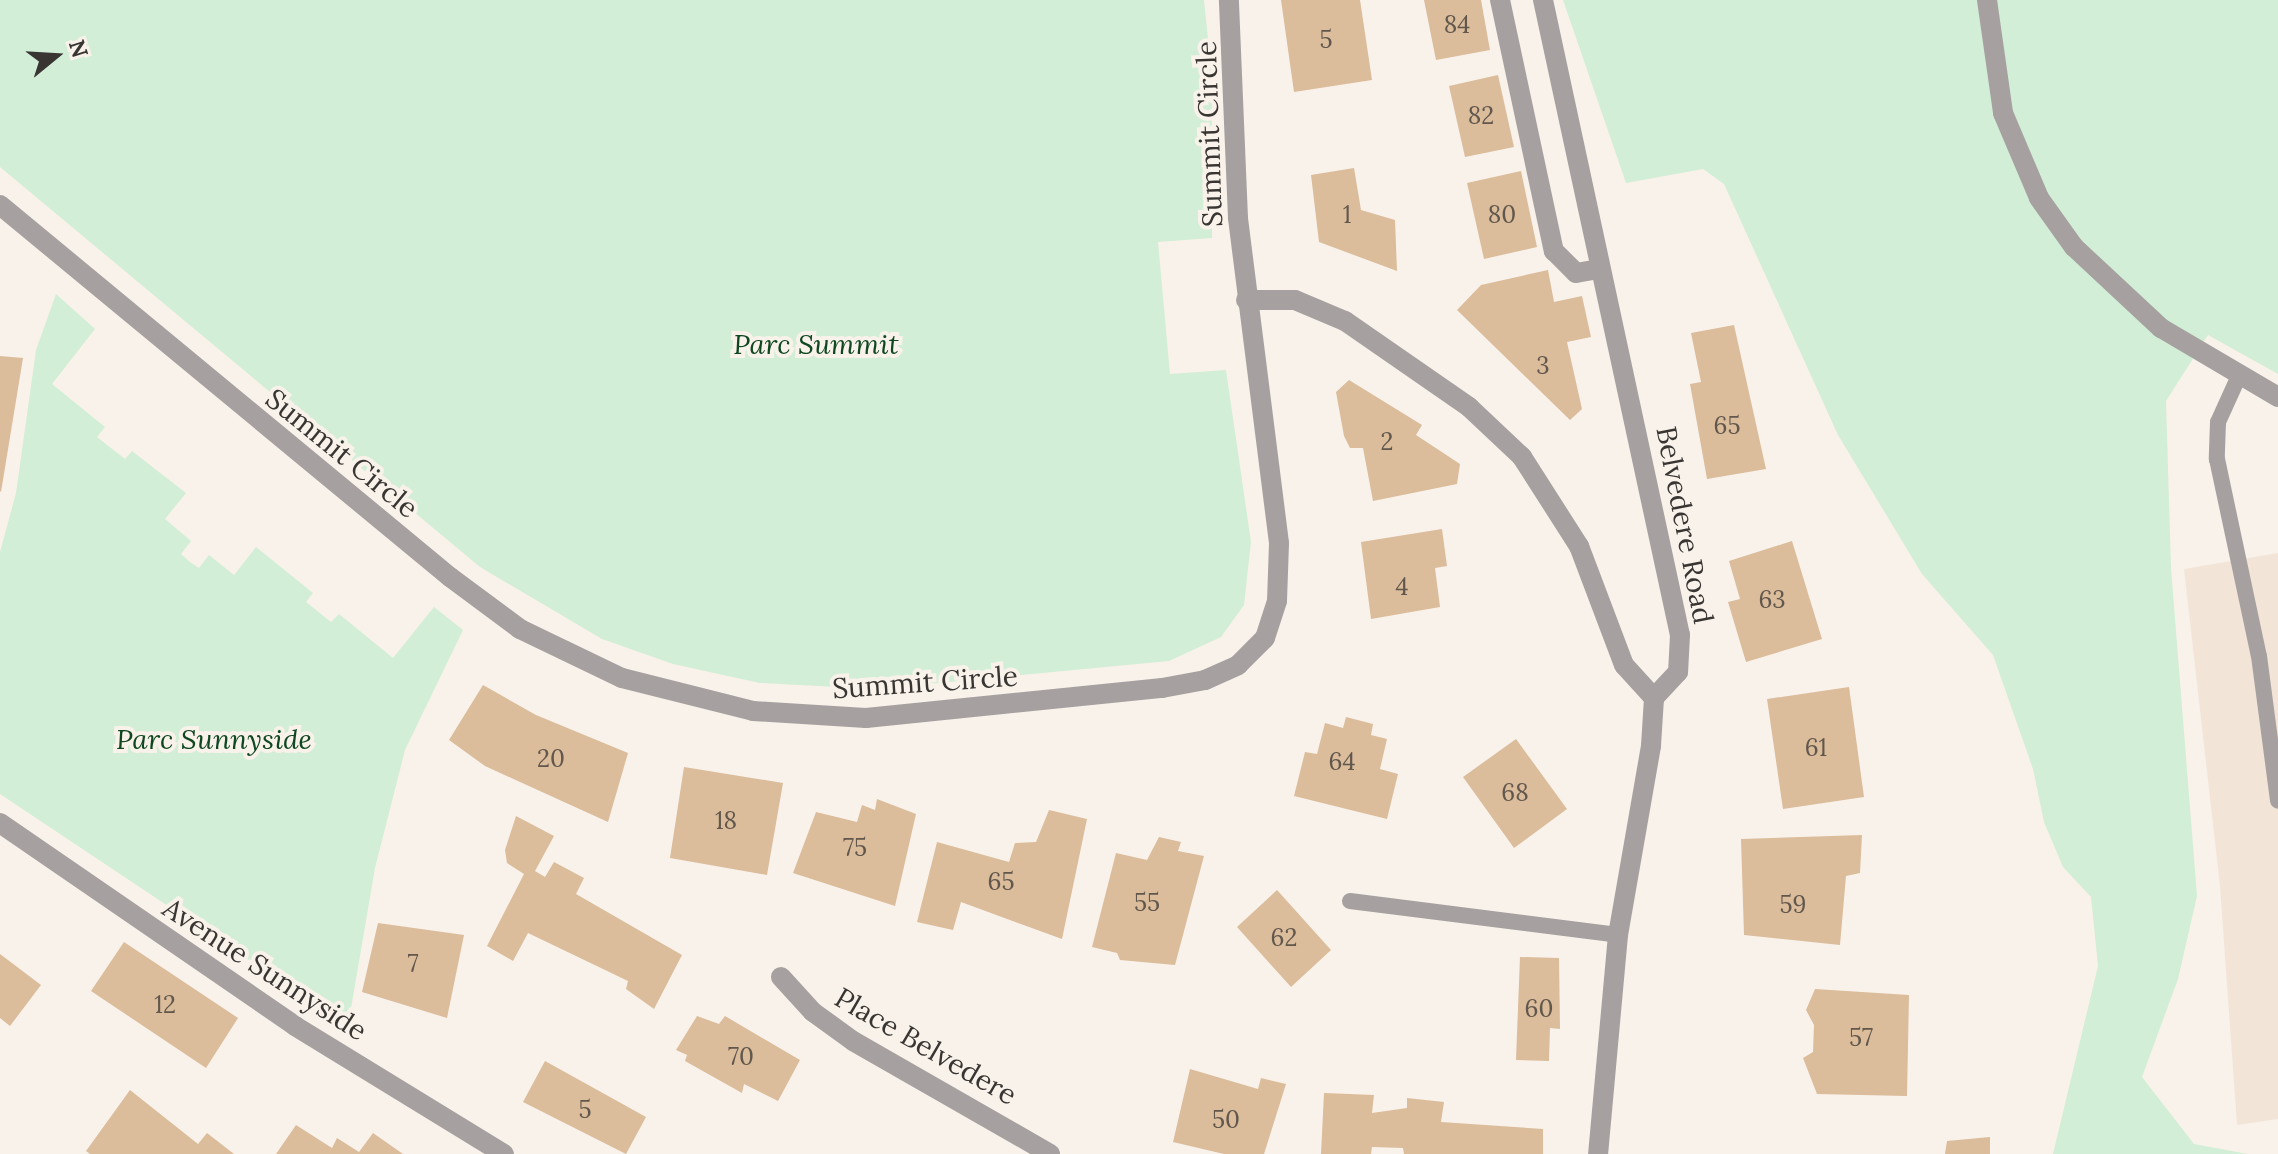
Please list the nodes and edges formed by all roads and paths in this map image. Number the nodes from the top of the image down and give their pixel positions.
1 (1229, 0) edge
2 (1500, 0) edge
3 (1543, 0) edge
4 (1987, 0) edge
5 (0, 205) edge
6 (1599, 269) junction
7 (1246, 300) junction
8 (2238, 378) junction
9 (2278, 397) edge
10 (1654, 698) junction
11 (2278, 801) edge
12 (0, 823) edge
13 (1350, 901) dead end
14 (1618, 935) junction
15 (781, 977) dead end
16 (504, 1154) edge
17 (1050, 1154) edge
18 (1598, 1154) edge

1 - 7 street, Summit Circle
2 - 6 street
3 - 6 street, Belvedere Road
4 - 8 street
5 - 7 street, Summit Circle
6 - 10 street, Belvedere Road
7 - 10 street
8 - 9 street
8 - 11 lane
10 - 14 street
12 - 16 street, Avenue Sunnyside
13 - 14 lane
14 - 18 street
15 - 17 street, Place Belvedere

